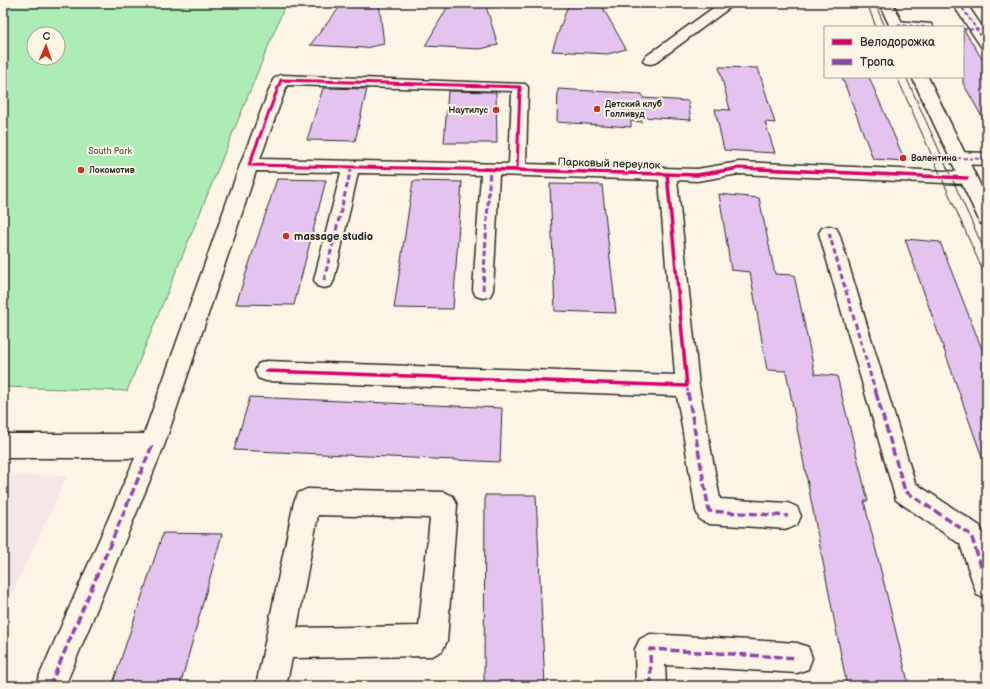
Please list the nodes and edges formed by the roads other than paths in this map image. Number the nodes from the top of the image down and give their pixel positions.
1 (728, 3) edge
2 (886, 3) edge
3 (959, 3) edge
4 (897, 26) edge
5 (964, 29) edge
6 (982, 30) edge
7 (987, 45) edge
8 (650, 60) dead end
9 (920, 78) edge
10 (957, 158) junction
11 (987, 159) edge
12 (249, 165) junction
13 (351, 167) junction
14 (490, 169) junction
15 (517, 170) junction
16 (667, 174) junction
17 (967, 178) junction
18 (987, 218) edge
19 (829, 233) dead end
20 (324, 280) dead end
21 (483, 290) dead end
22 (266, 371) dead end
23 (686, 386) junction
24 (3, 446) edge
25 (152, 446) junction
26 (788, 516) dead end
27 (987, 585) edge
28 (279, 643) junction
29 (797, 658) dead end
30 (50, 686) edge
31 (271, 686) edge
32 (651, 686) edge

1 - 8 street
2 - 4 street
3 - 6 street
5 - 6 street
6 - 7 street
9 - 10 street
10 - 11 street
10 - 17 street
12 - 13 street, Парковый переулок
12 - 15 street
12 - 25 street
13 - 14 street, Парковый переулок
13 - 20 street
14 - 15 street, Парковый переулок
14 - 21 street
15 - 16 street, Парковый переулок
16 - 17 street, Парковый переулок
16 - 23 street
17 - 18 street
19 - 27 street
22 - 23 street
23 - 26 street
24 - 25 street
25 - 30 street
28 - 28 street
28 - 31 street
29 - 32 street

